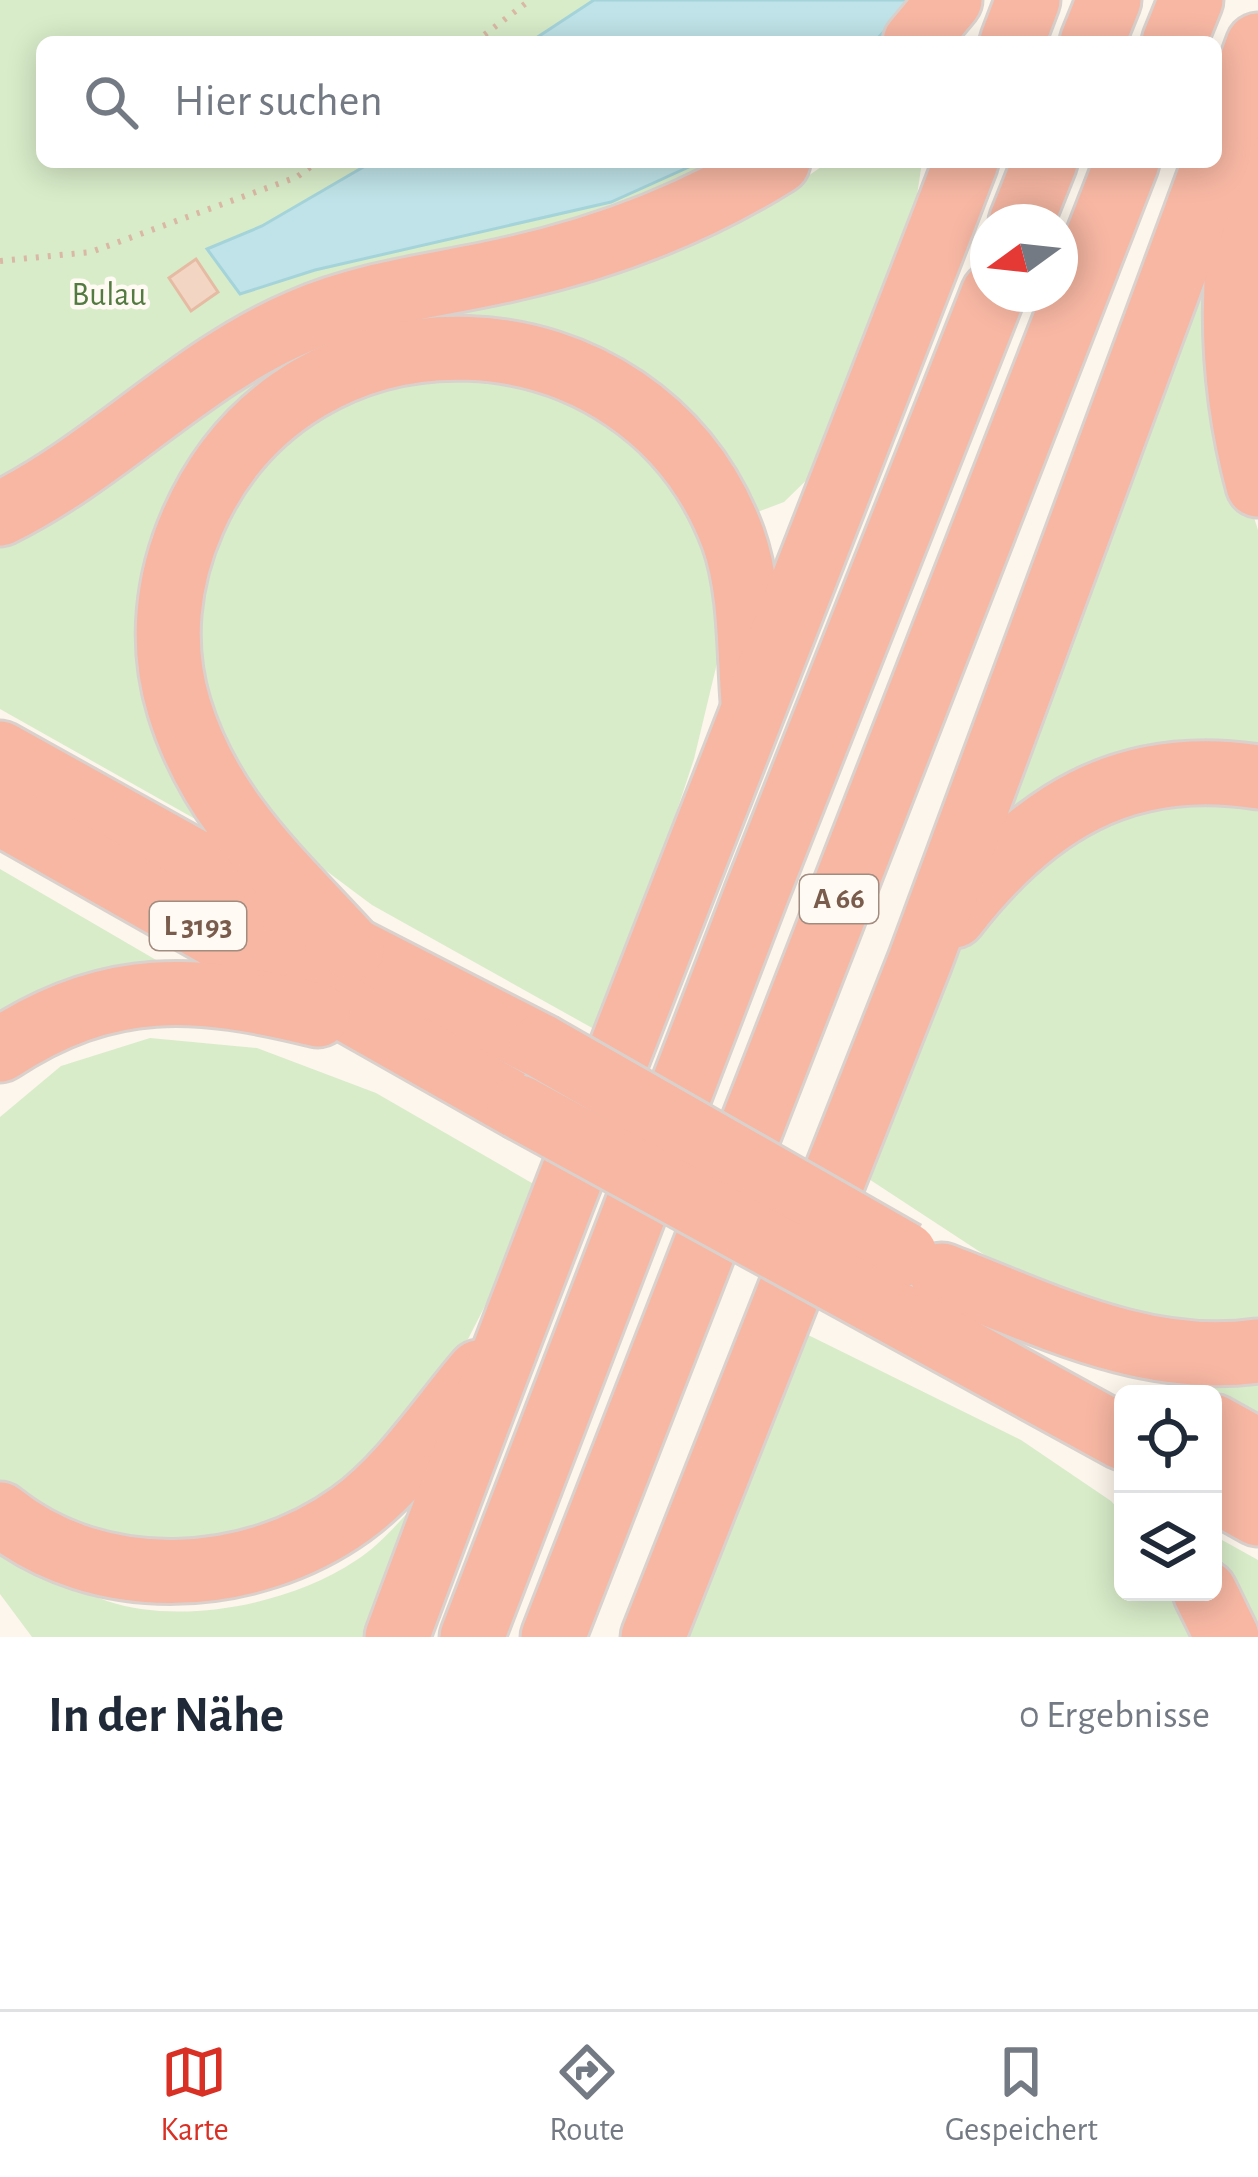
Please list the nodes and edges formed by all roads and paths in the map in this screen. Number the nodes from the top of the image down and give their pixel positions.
1 (530, 0) edge
2 (950, 0) edge
3 (1028, 0) edge
4 (1108, 0) edge
5 (1191, 0) edge
6 (483, 36) edge
7 (920, 36) edge
8 (1014, 36) edge
9 (1094, 36) edge
10 (1176, 36) edge
11 (1258, 45) edge
12 (1258, 137) edge
13 (1222, 141) edge
14 (309, 168) edge
15 (768, 168) edge
16 (964, 168) edge
17 (1043, 168) edge
18 (1125, 168) edge
19 (1212, 168) edge
20 (1028, 204) edge
21 (0, 261) edge
22 (986, 312) edge
23 (1258, 484) edge
24 (0, 514) edge
25 (754, 714) junction
26 (0, 753) edge
27 (1258, 777) edge
28 (0, 813) edge
29 (352, 949) junction
30 (920, 961) junction
31 (384, 1031) junction
32 (0, 1050) edge
33 (910, 1278) junction
34 (508, 1339) junction
35 (1258, 1351) edge
36 (1137, 1385) edge
37 (1035, 1388) junction
38 (1222, 1431) edge
39 (1114, 1433) edge
40 (1258, 1451) edge
41 (1114, 1471) edge
42 (1220, 1493) edge
43 (0, 1514) edge
44 (1258, 1514) edge
45 (1209, 1601) edge
46 (397, 1637) edge
47 (472, 1637) edge
48 (554, 1637) edge
49 (653, 1637) edge
50 (1227, 1637) edge

1 - 6 path
2 - 7 highway
3 - 8 highway
4 - 9 highway
5 - 10 highway
11 - 13 highway
12 - 23 highway
14 - 21 path
15 - 24 highway
16 - 25 highway
17 - 20 highway
18 - 48 highway, A 66
19 - 30 highway
22 - 47 highway, A 66
25 - 29 highway
25 - 34 highway
26 - 29 highway, L 3193
27 - 30 highway
28 - 31 highway, L 3193
29 - 33 highway, L 3193, bridge
30 - 49 highway
31 - 32 highway
31 - 33 highway, L 3193, bridge
33 - 35 highway
33 - 36 highway, L 3193
33 - 37 highway, L 3193
34 - 43 highway
34 - 46 highway
37 - 39 highway, L 3193
37 - 41 highway
38 - 40 highway
42 - 44 highway
45 - 50 highway

